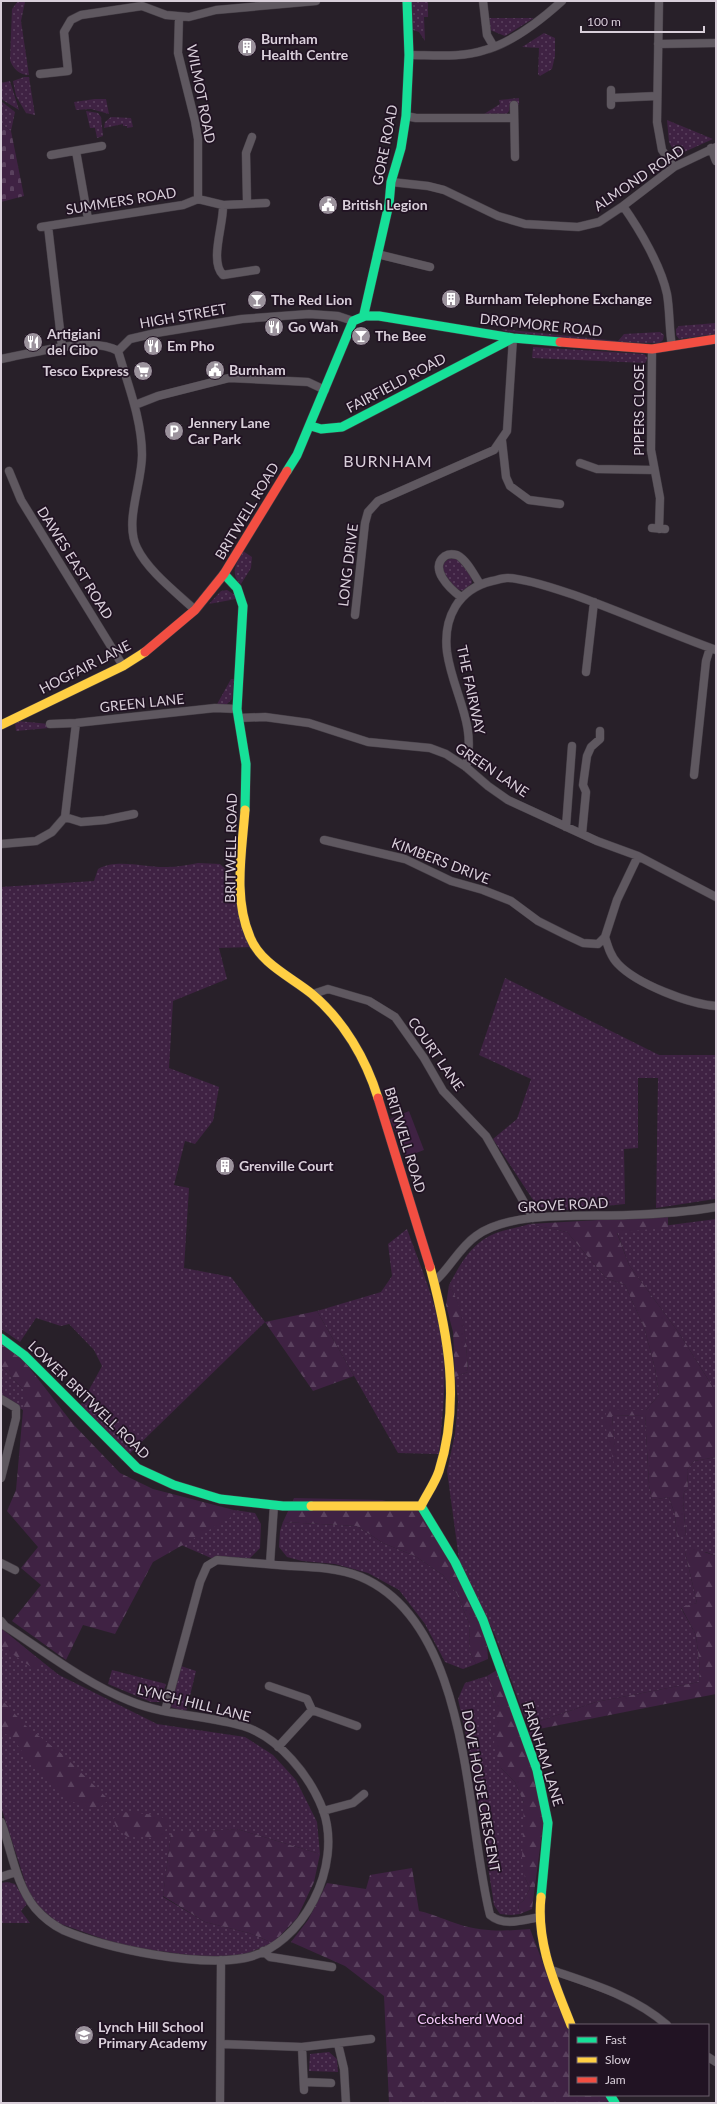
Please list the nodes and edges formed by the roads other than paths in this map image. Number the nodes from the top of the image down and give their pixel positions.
1 (316, 1) edge
2 (407, 1) edge
3 (483, 1) edge
4 (562, 1) edge
5 (658, 1) edge
6 (137, 3) edge
7 (179, 18) junction
8 (716, 43) edge
9 (658, 44) junction
10 (494, 46) junction
11 (409, 55) junction
12 (40, 74) dead end
13 (657, 96) junction
14 (612, 98) dead end
15 (514, 105) dead end
16 (406, 116) junction
17 (514, 118) junction
18 (252, 137) dead end
19 (102, 146) dead end
20 (714, 148) edge
21 (76, 151) junction
22 (50, 155) dead end
23 (515, 157) dead end
24 (716, 161) edge
25 (674, 168) junction
26 (391, 182) junction
27 (198, 199) junction
28 (248, 202) junction
29 (266, 203) dead end
30 (223, 205) junction
31 (623, 206) junction
32 (88, 220) junction
33 (377, 254) junction
34 (424, 256) dead end
35 (421, 265) junction
36 (430, 267) dead end
37 (256, 270) dead end
38 (364, 314) junction
39 (353, 321) junction
40 (492, 335) junction
41 (514, 338) junction
42 (716, 339) edge
43 (672, 346) junction
44 (62, 347) junction
45 (652, 349) junction
46 (490, 350) junction
47 (118, 351) junction
48 (1, 359) edge
49 (325, 390) junction
50 (134, 405) junction
51 (311, 426) junction
52 (502, 441) junction
53 (580, 463) dead end
54 (654, 470) junction
55 (9, 471) dead end
56 (560, 504) dead end
57 (659, 529) dead end
58 (224, 574) junction
59 (480, 584) junction
60 (461, 597) junction
61 (594, 602) junction
62 (195, 610) junction
63 (355, 616) dead end
64 (713, 649) edge
65 (123, 666) junction
66 (586, 672) dead end
67 (237, 708) junction
68 (238, 718) junction
69 (3, 722) edge
70 (76, 723) junction
71 (50, 724) dead end
72 (600, 732) dead end
73 (572, 746) dead end
74 (466, 767) junction
75 (694, 775) dead end
76 (134, 814) dead end
77 (65, 817) junction
78 (566, 827) junction
79 (582, 834) junction
80 (324, 840) dead end
81 (1, 844) edge
82 (638, 856) junction
83 (716, 898) edge
84 (605, 937) junction
85 (313, 994) junction
86 (716, 1006) edge
87 (716, 1207) edge
88 (533, 1218) junction
89 (435, 1281) junction
90 (1, 1338) edge
91 (1, 1399) edge
92 (2, 1478) edge
93 (274, 1505) junction
94 (421, 1506) junction
95 (270, 1564) junction
96 (2, 1566) edge
97 (14, 1570) dead end
98 (1, 1621) edge
99 (269, 1686) dead end
100 (312, 1710) junction
101 (165, 1711) junction
102 (357, 1726) dead end
103 (278, 1747) junction
104 (364, 1794) dead end
105 (323, 1811) junction
106 (1, 1822) edge
107 (16, 1872) junction
108 (1, 1877) edge
109 (540, 1917) junction
110 (263, 1952) junction
111 (221, 1960) junction
112 (332, 1967) dead end
113 (551, 1970) junction
114 (571, 2024) edge
115 (666, 2024) edge
116 (371, 2039) dead end
117 (221, 2044) junction
118 (338, 2044) junction
119 (302, 2047) junction
120 (331, 2083) dead end
121 (220, 2103) edge
122 (346, 2103) edge

1 - 7 street
2 - 11 street, GORE ROAD
3 - 10 street
4 - 10 street
5 - 9 street
6 - 7 street
6 - 12 street
7 - 27 street, WILMOT ROAD
8 - 9 street
9 - 13 street
10 - 11 street
11 - 16 street, GORE ROAD
13 - 14 street
13 - 25 street
15 - 17 street
16 - 17 street
16 - 26 street, GORE ROAD
17 - 23 street
18 - 28 street
19 - 21 street
20 - 24 street
20 - 25 street, ALMOND ROAD
21 - 22 street
21 - 32 street
25 - 31 street, ALMOND ROAD
26 - 31 street, ALMOND ROAD
26 - 33 street, GORE ROAD
27 - 30 street
27 - 32 street, SUMMERS ROAD
28 - 29 street
28 - 30 street
30 - 37 street
31 - 43 street
32 - 44 street, SUMMERS ROAD
33 - 35 street
33 - 38 street, GORE ROAD
34 - 35 street
35 - 36 street
38 - 39 street
38 - 40 street, DROPMORE ROAD
39 - 47 street, HIGH STREET
39 - 49 street, BRITWELL ROAD
40 - 41 street, DROPMORE ROAD
40 - 46 street
41 - 45 street, DROPMORE ROAD
41 - 46 street, FAIRFIELD ROAD
41 - 52 street
42 - 43 street, DROPMORE ROAD
43 - 45 street, DROPMORE ROAD
44 - 47 street
44 - 48 street
45 - 54 street, PIPERS CLOSE
46 - 51 street, FAIRFIELD ROAD
47 - 50 street
49 - 50 street
49 - 51 street, BRITWELL ROAD
50 - 62 street
51 - 58 street, BRITWELL ROAD
52 - 56 street
52 - 63 street, LONG DRIVE
53 - 54 street, PIPERS CLOSE
54 - 57 street, PIPERS CLOSE
55 - 65 street, DAWES EAST ROAD
58 - 62 street, HOGFAIR LANE
58 - 67 street, BRITWELL ROAD
59 - 60 street, THE FAIRWAY
59 - 60 street
59 - 61 street, THE FAIRWAY
60 - 74 street, THE FAIRWAY
61 - 64 street, THE FAIRWAY
61 - 66 street
62 - 65 street, HOGFAIR LANE
64 - 75 street, THE FAIRWAY
65 - 69 street, HOGFAIR LANE
67 - 68 street, BRITWELL ROAD
67 - 70 street, GREEN LANE
68 - 74 street, GREEN LANE
68 - 85 street, BRITWELL ROAD
70 - 71 street, GREEN LANE
70 - 77 street
72 - 79 street
73 - 78 street
74 - 78 street, GREEN LANE
76 - 77 street
77 - 81 street
78 - 79 street, GREEN LANE
79 - 82 street, GREEN LANE
80 - 84 street, KIMBERS DRIVE
82 - 83 street, GREEN LANE
82 - 84 street
84 - 86 street
85 - 88 street, COURT LANE
85 - 89 street, BRITWELL ROAD
87 - 88 street, GROVE ROAD
88 - 89 street, GROVE ROAD
89 - 94 street, BRITWELL ROAD
90 - 93 street, LOWER BRITWELL ROAD
91 - 92 street
93 - 94 street, LOWER BRITWELL ROAD
93 - 95 street
94 - 109 street, FARNHAM LANE
95 - 101 street, DOVE HOUSE CRESCENT
95 - 109 street, DOVE HOUSE CRESCENT
96 - 97 street
98 - 101 street, LYNCH HILL LANE
99 - 100 street
100 - 102 street
100 - 103 street
101 - 103 street, LYNCH HILL LANE
103 - 105 street, LYNCH HILL LANE
104 - 105 street
105 - 110 street, LYNCH HILL LANE
106 - 107 street, LYNCH HILL LANE
107 - 108 street
107 - 111 street, LYNCH HILL LANE
109 - 113 street, FARNHAM LANE
110 - 111 street, LYNCH HILL LANE
110 - 112 street
111 - 117 street
113 - 114 street, FARNHAM LANE
113 - 115 street
116 - 118 street
117 - 119 street
117 - 121 street
118 - 119 street
118 - 122 street
119 - 120 street

